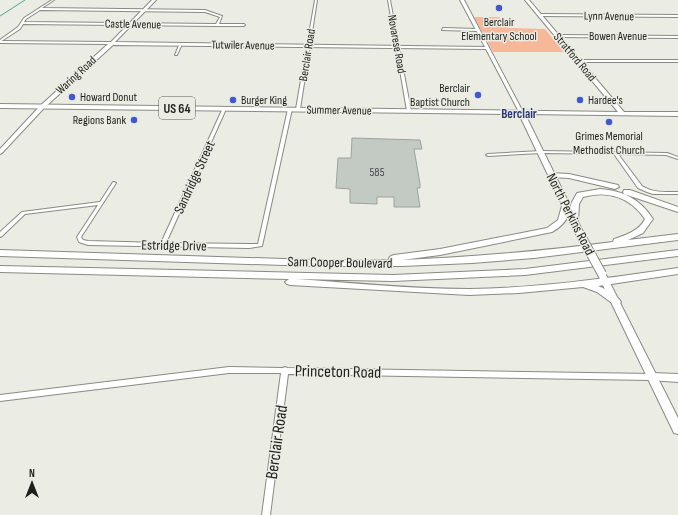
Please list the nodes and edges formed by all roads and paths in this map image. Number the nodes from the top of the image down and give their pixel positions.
1 (53, 0) edge
2 (154, 0) edge
3 (316, 0) edge
4 (389, 0) edge
5 (462, 0) edge
6 (527, 0) edge
7 (39, 9) junction
8 (144, 10) junction
9 (540, 15) junction
10 (678, 16) edge
11 (23, 23) junction
12 (130, 24) junction
13 (217, 25) junction
14 (244, 25) dead end
15 (443, 29) dead end
16 (477, 30) junction
17 (557, 36) junction
18 (678, 37) edge
19 (0, 42) edge
20 (111, 44) junction
21 (181, 44) junction
22 (308, 46) junction
23 (397, 47) junction
24 (487, 48) junction
25 (176, 54) dead end
26 (578, 61) junction
27 (678, 61) edge
28 (0, 106) edge
29 (42, 107) junction
30 (224, 109) junction
31 (290, 109) junction
32 (298, 109) junction
33 (409, 111) junction
34 (521, 112) junction
35 (622, 114) junction
36 (678, 114) edge
37 (0, 152) edge
38 (541, 152) junction
39 (614, 153) junction
40 (488, 155) dead end
41 (678, 158) edge
42 (552, 175) junction
43 (114, 183) dead end
44 (678, 193) edge
45 (101, 203) junction
46 (566, 204) junction
47 (678, 210) edge
48 (574, 221) junction
49 (0, 234) edge
50 (678, 237) edge
51 (163, 244) junction
52 (579, 249) junction
53 (0, 253) edge
54 (678, 253) edge
55 (324, 263) junction
56 (0, 269) edge
57 (678, 271) edge
58 (257, 276) junction
59 (606, 281) junction
60 (582, 284) junction
61 (616, 302) junction
62 (285, 370) junction
63 (652, 377) junction
64 (678, 378) edge
65 (0, 398) edge
66 (678, 429) edge
67 (266, 515) edge

1 - 7 street
2 - 8 street, Waring Road
3 - 22 street, Berclair Road
4 - 23 street, Novarese Road
5 - 16 street, North Perkins Road
6 - 9 main road, Stratford Road
7 - 8 street
7 - 11 street
8 - 12 street, Waring Road
8 - 13 street
9 - 10 street, Lynn Avenue
9 - 17 main road, Stratford Road
11 - 12 street, Castle Avenue
11 - 19 street
12 - 13 street, Castle Avenue
12 - 20 street, Waring Road
13 - 14 street, Castle Avenue
15 - 16 street
16 - 24 street, North Perkins Road
17 - 18 street, Bowen Avenue
17 - 26 main road, Stratford Road
19 - 20 street, Tutwiler Avenue
20 - 21 street, Tutwiler Avenue
20 - 29 street, Waring Road
21 - 22 street, Tutwiler Avenue
21 - 25 street
22 - 23 street, Tutwiler Avenue
22 - 32 street, Berclair Road
23 - 24 street, Tutwiler Avenue
23 - 33 street, Novarese Road
24 - 34 street, North Perkins Road
26 - 27 street
26 - 35 main road, Stratford Road
28 - 29 main road, Summer Avenue / US 64
29 - 30 main road, Summer Avenue / US 64
29 - 37 street, Waring Road
30 - 31 main road, Summer Avenue / US 64
30 - 51 street, Sandridge Street
31 - 32 main road, Summer Avenue / US 64
31 - 51 street, Estridge Drive
32 - 33 main road, Summer Avenue / US 64
33 - 34 main road, Summer Avenue / US 64
34 - 35 main road, Summer Avenue / US 64
34 - 38 main road, North Perkins Road
35 - 36 main road, Summer Avenue / US 64
38 - 39 street
38 - 40 street
38 - 42 main road, North Perkins Road
39 - 41 street
39 - 44 street
42 - 46 main road, North Perkins Road
42 - 47 highway
43 - 45 street
45 - 49 street
45 - 51 street, Estridge Drive
46 - 48 main road, North Perkins Road
46 - 55 highway
48 - 52 highway
48 - 59 main road, North Perkins Road, bridge
50 - 52 highway, Sam Cooper Boulevard
52 - 55 highway, Sam Cooper Boulevard
53 - 55 highway, Sam Cooper Boulevard
54 - 58 highway, Sam Cooper Boulevard
56 - 58 highway, Sam Cooper Boulevard
57 - 59 highway
58 - 60 highway
59 - 60 highway
59 - 61 main road, North Perkins Road
60 - 61 highway
61 - 63 main road, North Perkins Road
62 - 63 street, Princeton Road
62 - 65 street, Princeton Road
62 - 67 street, Berclair Road
63 - 64 street, Princeton Road
63 - 66 main road, North Perkins Road

